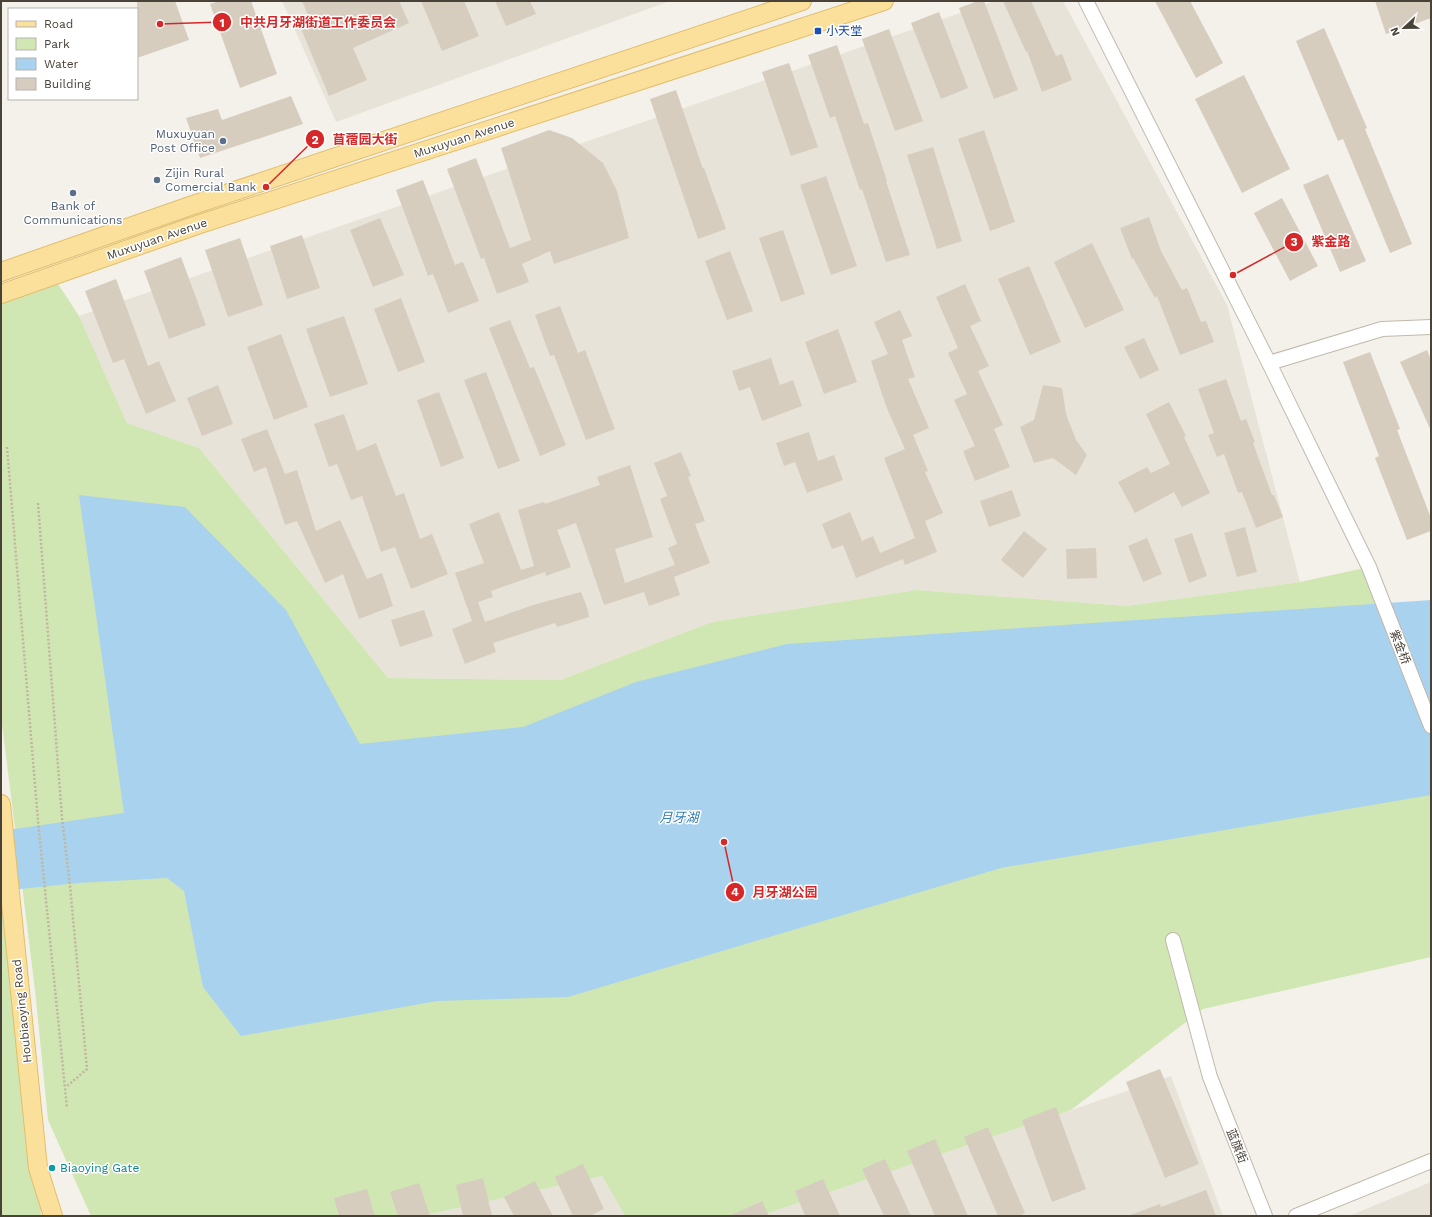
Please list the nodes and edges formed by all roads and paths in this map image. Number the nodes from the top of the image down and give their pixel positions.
1 (802, 1) edge
2 (884, 1) edge
3 (1086, 1) edge
4 (1, 272) edge
5 (1, 294) edge
6 (1431, 328) edge
7 (1269, 363) junction
8 (7, 447) dead end
9 (38, 502) dead end
10 (1431, 726) edge
11 (1, 809) edge
12 (1173, 940) dead end
13 (66, 1087) junction
14 (67, 1108) dead end
15 (1431, 1161) edge
16 (53, 1216) edge
17 (1265, 1216) edge
18 (1296, 1216) edge

1 - 4 main road, Muxuyuan Avenue
2 - 5 main road, Muxuyuan Avenue
3 - 7 street, 紫金桥
6 - 7 street
7 - 10 street, 紫金桥
8 - 13 path
9 - 13 path
11 - 16 main road, Houbiaoying Road
12 - 17 street, 蓝旗街
13 - 14 path
15 - 18 street

